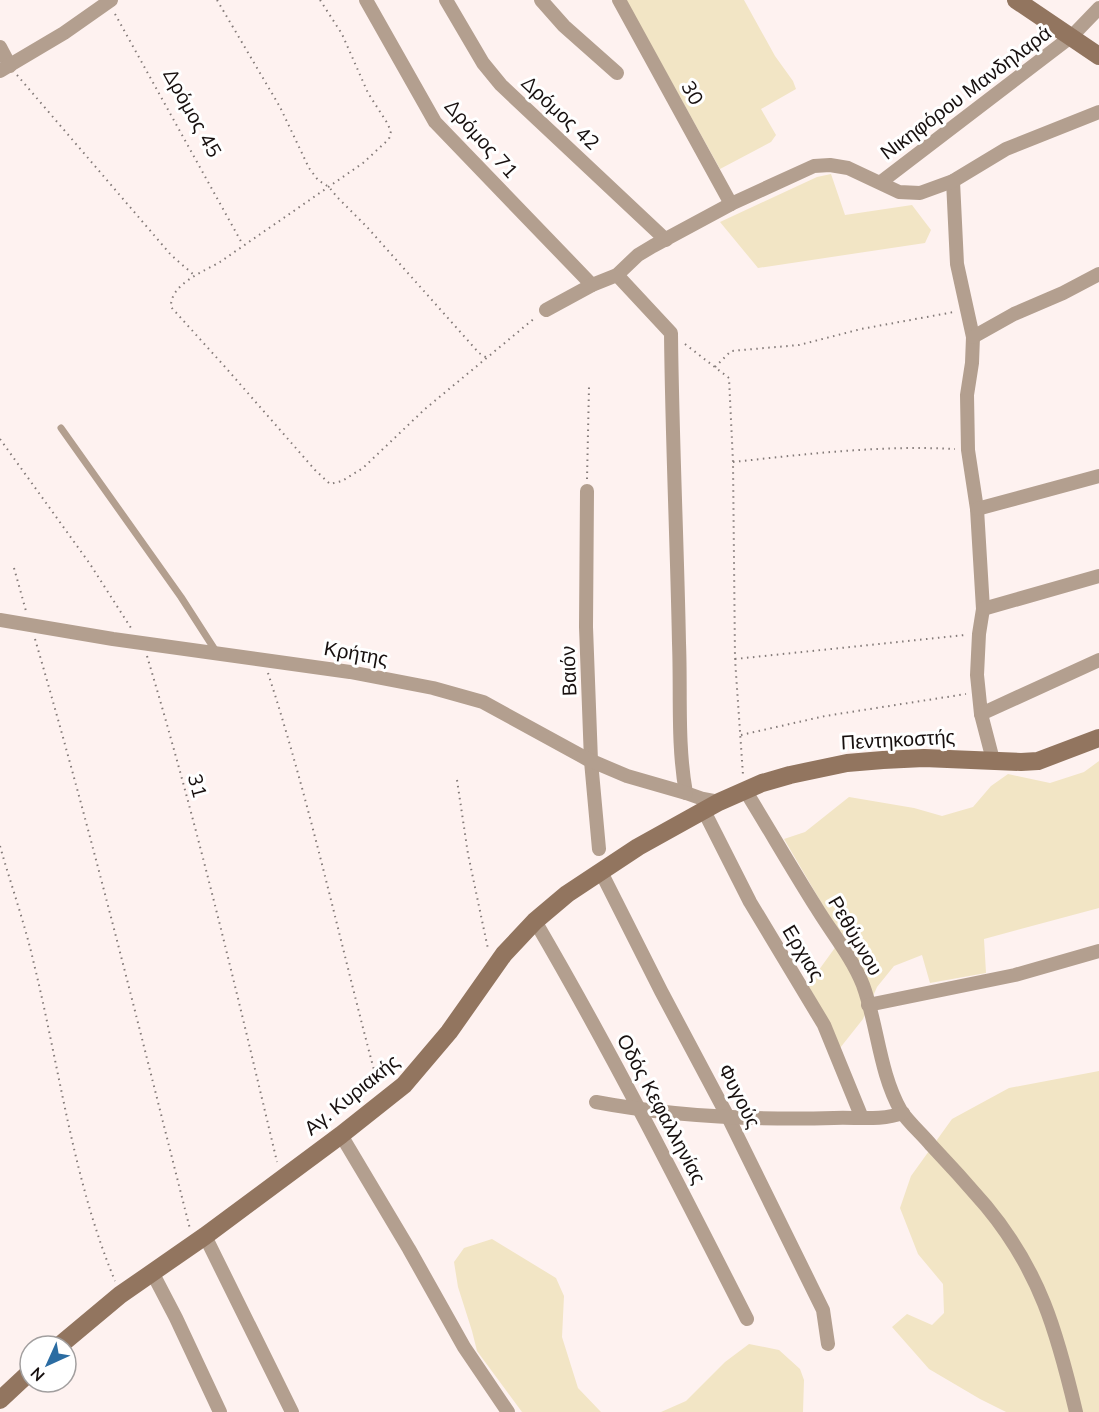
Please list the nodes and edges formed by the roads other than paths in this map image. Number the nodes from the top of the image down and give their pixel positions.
1 (366, 0) edge
2 (446, 0) edge
3 (541, 0) edge
4 (619, 0) edge
5 (1016, 0) edge
6 (109, 1) edge
7 (1099, 8) edge
8 (1072, 36) junction
9 (0, 47) edge
10 (1099, 56) edge
11 (5, 69) edge
12 (617, 73) dead end
13 (1099, 112) edge
14 (953, 181) junction
15 (881, 182) junction
16 (731, 204) junction
17 (666, 240) junction
18 (1099, 274) edge
19 (617, 275) junction
20 (592, 285) junction
21 (546, 310) road end
22 (973, 337) junction
23 (61, 428) dead end
24 (1099, 476) edge
25 (587, 491) road end
26 (977, 509) junction
27 (1099, 576) edge
28 (983, 609) junction
29 (0, 620) edge
30 (217, 653) junction
31 (1099, 660) edge
32 (981, 714) junction
33 (1099, 738) edge
34 (993, 760) junction
35 (591, 761) junction
36 (745, 790) junction
37 (686, 794) junction
38 (711, 806) junction
39 (599, 849) dead end
40 (601, 872) junction
41 (535, 921) junction
42 (1099, 951) edge
43 (868, 1005) junction
44 (596, 1102) dead end
45 (640, 1110) junction
46 (903, 1113) junction
47 (728, 1116) junction
48 (862, 1118) junction
49 (341, 1135) junction
50 (200, 1239) junction
51 (152, 1272) junction
52 (747, 1319) dead end
53 (73, 1334) edge
54 (828, 1344) dead end
55 (18, 1383) edge
56 (0, 1400) edge
57 (220, 1412) edge
58 (292, 1412) edge
59 (508, 1412) edge
60 (1076, 1412) edge

1 - 20 street, Δρόμος 71
2 - 17 street, Δρόμος 42
3 - 12 street
4 - 16 street, 30
5 - 8 street
6 - 11 street
7 - 8 street, Νικηφόρου Μανδηλαρά
8 - 10 street
8 - 15 street, Νικηφόρου Μανδηλαρά
9 - 11 street
13 - 14 street
14 - 15 street
14 - 22 street
15 - 16 street
16 - 17 street
17 - 19 street
18 - 22 street
19 - 20 street
19 - 37 street
20 - 21 street
22 - 26 street
23 - 30 lane
24 - 26 street
25 - 35 street, Βαιόν
26 - 28 street
27 - 28 street
28 - 32 street
29 - 30 street, Κρήτης
30 - 35 street, Κρήτης
31 - 32 street
32 - 34 street
33 - 34 street, Πεντηκοστής
34 - 36 street, Πεντηκοστής
35 - 37 street, Κρήτης
35 - 39 street, Βαιόν
36 - 38 street, Πεντηκοστής
36 - 43 street, Ρεθύμνου
37 - 38 street, Κρήτης
38 - 40 street, Αγ. Κυριακής
38 - 48 street, Ερχιας
40 - 41 street, Αγ. Κυριακής
40 - 47 street, Φυγούς
41 - 45 street, Οδός Κεφαλληνίας
41 - 49 street, Αγ. Κυριακής
42 - 43 street
43 - 46 street, Ρεθύμνου
44 - 45 street
45 - 47 street
45 - 52 street, Οδός Κεφαλληνίας
46 - 48 street
46 - 60 street, Ρεθύμνου
47 - 48 street
47 - 54 street, Φυγούς
49 - 50 street, Αγ. Κυριακής
49 - 59 street
50 - 51 street, Αγ. Κυριακής
50 - 58 street
51 - 53 street, Αγ. Κυριακής
51 - 57 street
55 - 56 street

